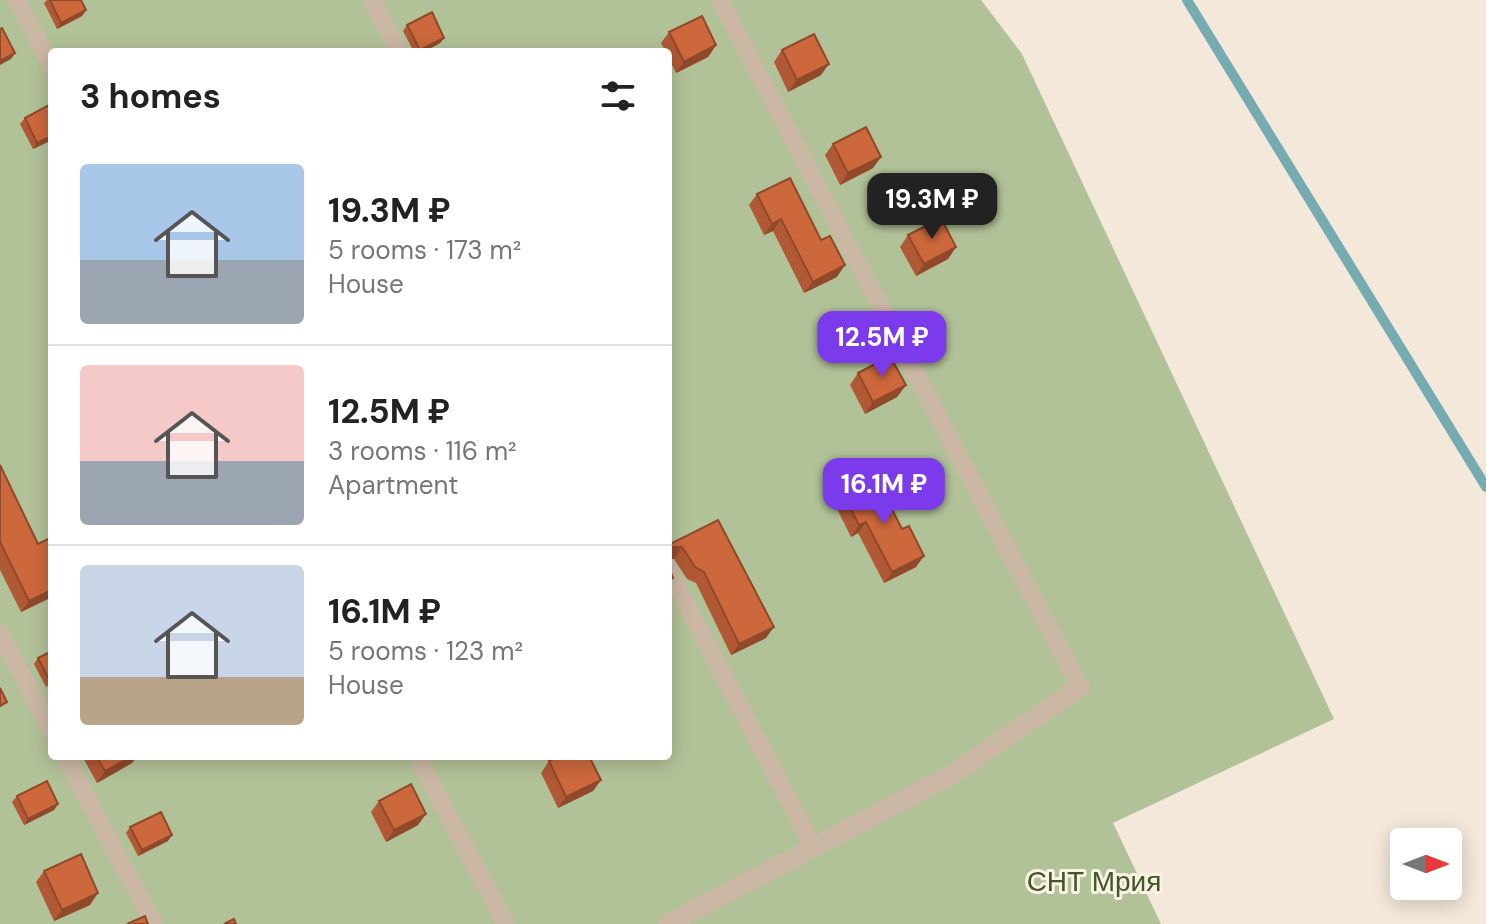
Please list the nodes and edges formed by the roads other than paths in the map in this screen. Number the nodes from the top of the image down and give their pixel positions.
1 (17, 0) edge
2 (372, 0) edge
3 (720, 0) edge
4 (397, 48) edge
5 (48, 58) edge
6 (672, 577) edge
7 (0, 633) edge
8 (1080, 687) joint
9 (48, 723) edge
10 (67, 760) edge
11 (419, 760) edge
12 (814, 848) junction
13 (154, 924) edge
14 (506, 924) edge
15 (668, 924) edge

1 - 5 lane
2 - 4 lane
3 - 8 lane
6 - 12 lane
7 - 9 lane
8 - 12 street
10 - 13 lane
11 - 14 lane
12 - 15 street

